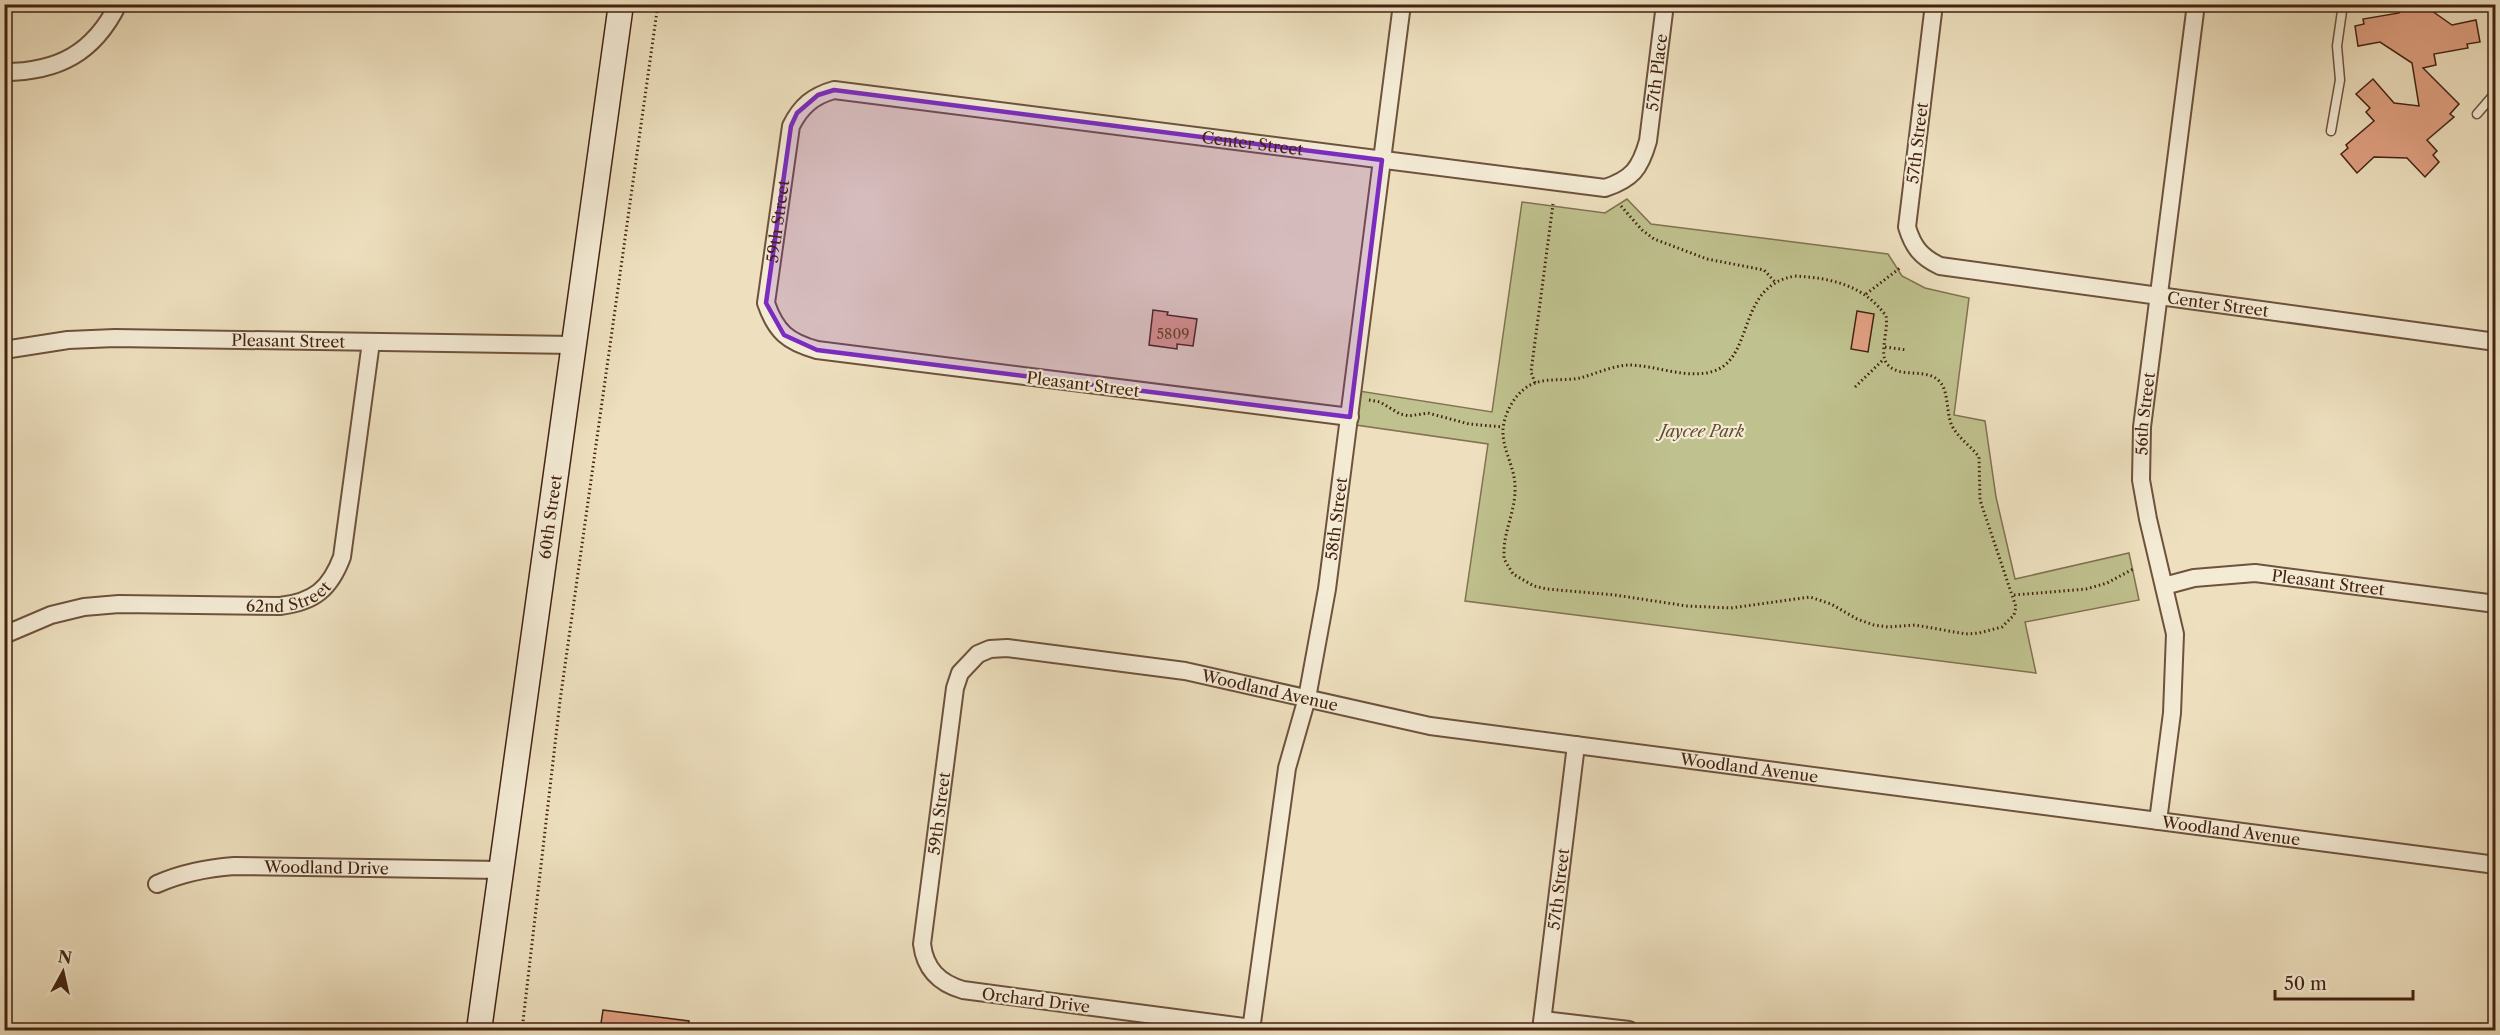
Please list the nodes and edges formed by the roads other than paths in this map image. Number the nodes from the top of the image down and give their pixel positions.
1 (118, 4) edge
2 (621, 4) edge
3 (1402, 4) edge
4 (1665, 4) edge
5 (1934, 4) edge
6 (2196, 4) edge
7 (2343, 4) edge
8 (10, 72) edge
9 (834, 90) joint
10 (2496, 92) edge
11 (2477, 114) dead end
12 (2331, 131) dead end
13 (1648, 141) joint
14 (1382, 159) junction
15 (1940, 266) joint
16 (2160, 295) junction
17 (372, 342) junction
18 (2496, 342) edge
19 (574, 345) junction
20 (4, 350) edge
21 (817, 350) joint
22 (1350, 417) junction
23 (2164, 586) junction
24 (2496, 604) edge
25 (4, 635) edge
26 (1007, 648) joint
27 (1306, 698) junction
28 (1576, 745) junction
29 (2158, 821) junction
30 (2496, 865) edge
31 (501, 870) junction
32 (157, 884) dead end
33 (963, 990) joint
34 (1542, 1025) edge
35 (1252, 1029) edge
36 (479, 1030) edge
37 (1629, 1030) edge

1 - 8 street
2 - 19 main road, 60th Street
3 - 14 street, 58th Street
4 - 13 street, 57th Place
5 - 15 street, 57th Street
6 - 16 street, 56th Street
7 - 12 lane
9 - 14 street, Center Street
9 - 21 street, 59th Street
10 - 11 lane
13 - 14 street, Center Street
14 - 22 street, 58th Street
15 - 16 street, Center Street
16 - 18 street, Center Street
16 - 23 street, 56th Street
17 - 19 street, Pleasant Street
17 - 20 street, Pleasant Street
17 - 25 street, 62nd Street
19 - 31 main road, 60th Street
21 - 22 street, Pleasant Street
22 - 27 street, 58th Street
23 - 24 street, Pleasant Street
23 - 29 street, 56th Street
26 - 27 street, Woodland Avenue
26 - 33 street, 59th Street
27 - 28 street, Woodland Avenue
27 - 35 street, 58th Street
28 - 29 street, Woodland Avenue
28 - 34 street, 57th Street
29 - 30 street, Woodland Avenue
31 - 32 street, Woodland Drive
31 - 36 main road, 60th Street
33 - 35 street, Orchard Drive
34 - 37 street

